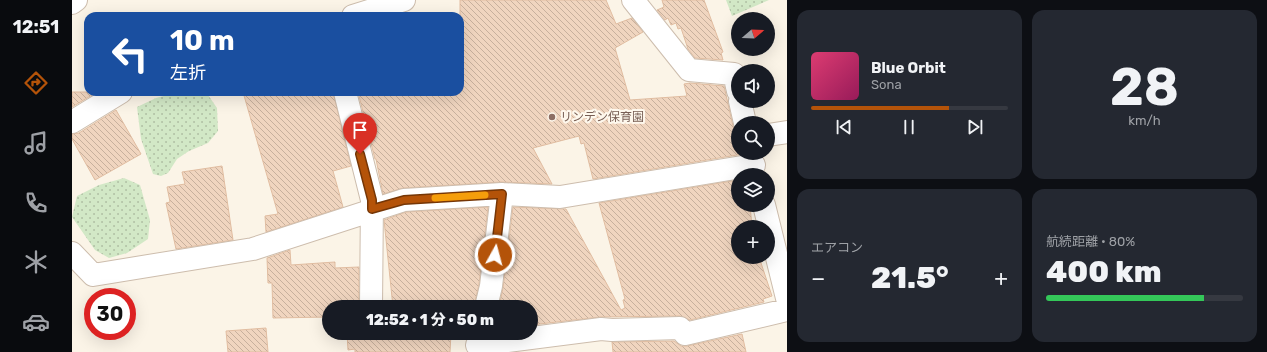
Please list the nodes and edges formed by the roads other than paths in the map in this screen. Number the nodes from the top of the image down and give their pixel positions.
1 (76, 0) edge
2 (404, 0) edge
3 (633, 0) edge
4 (72, 3) edge
5 (366, 12) edge
6 (731, 74) edge
7 (114, 96) edge
8 (346, 96) edge
9 (72, 122) edge
10 (787, 132) edge
11 (775, 134) edge
12 (754, 164) edge
13 (502, 194) junction
14 (372, 209) junction
15 (766, 212) edge
16 (72, 253) edge
17 (786, 297) edge
18 (371, 300) edge
19 (488, 300) edge
20 (477, 343) edge

1 - 4 street
2 - 5 street
3 - 6 street
7 - 9 street
8 - 14 street
10 - 11 street
12 - 13 street
13 - 14 street
13 - 19 street
14 - 16 street
14 - 18 street
15 - 17 street
17 - 20 street

